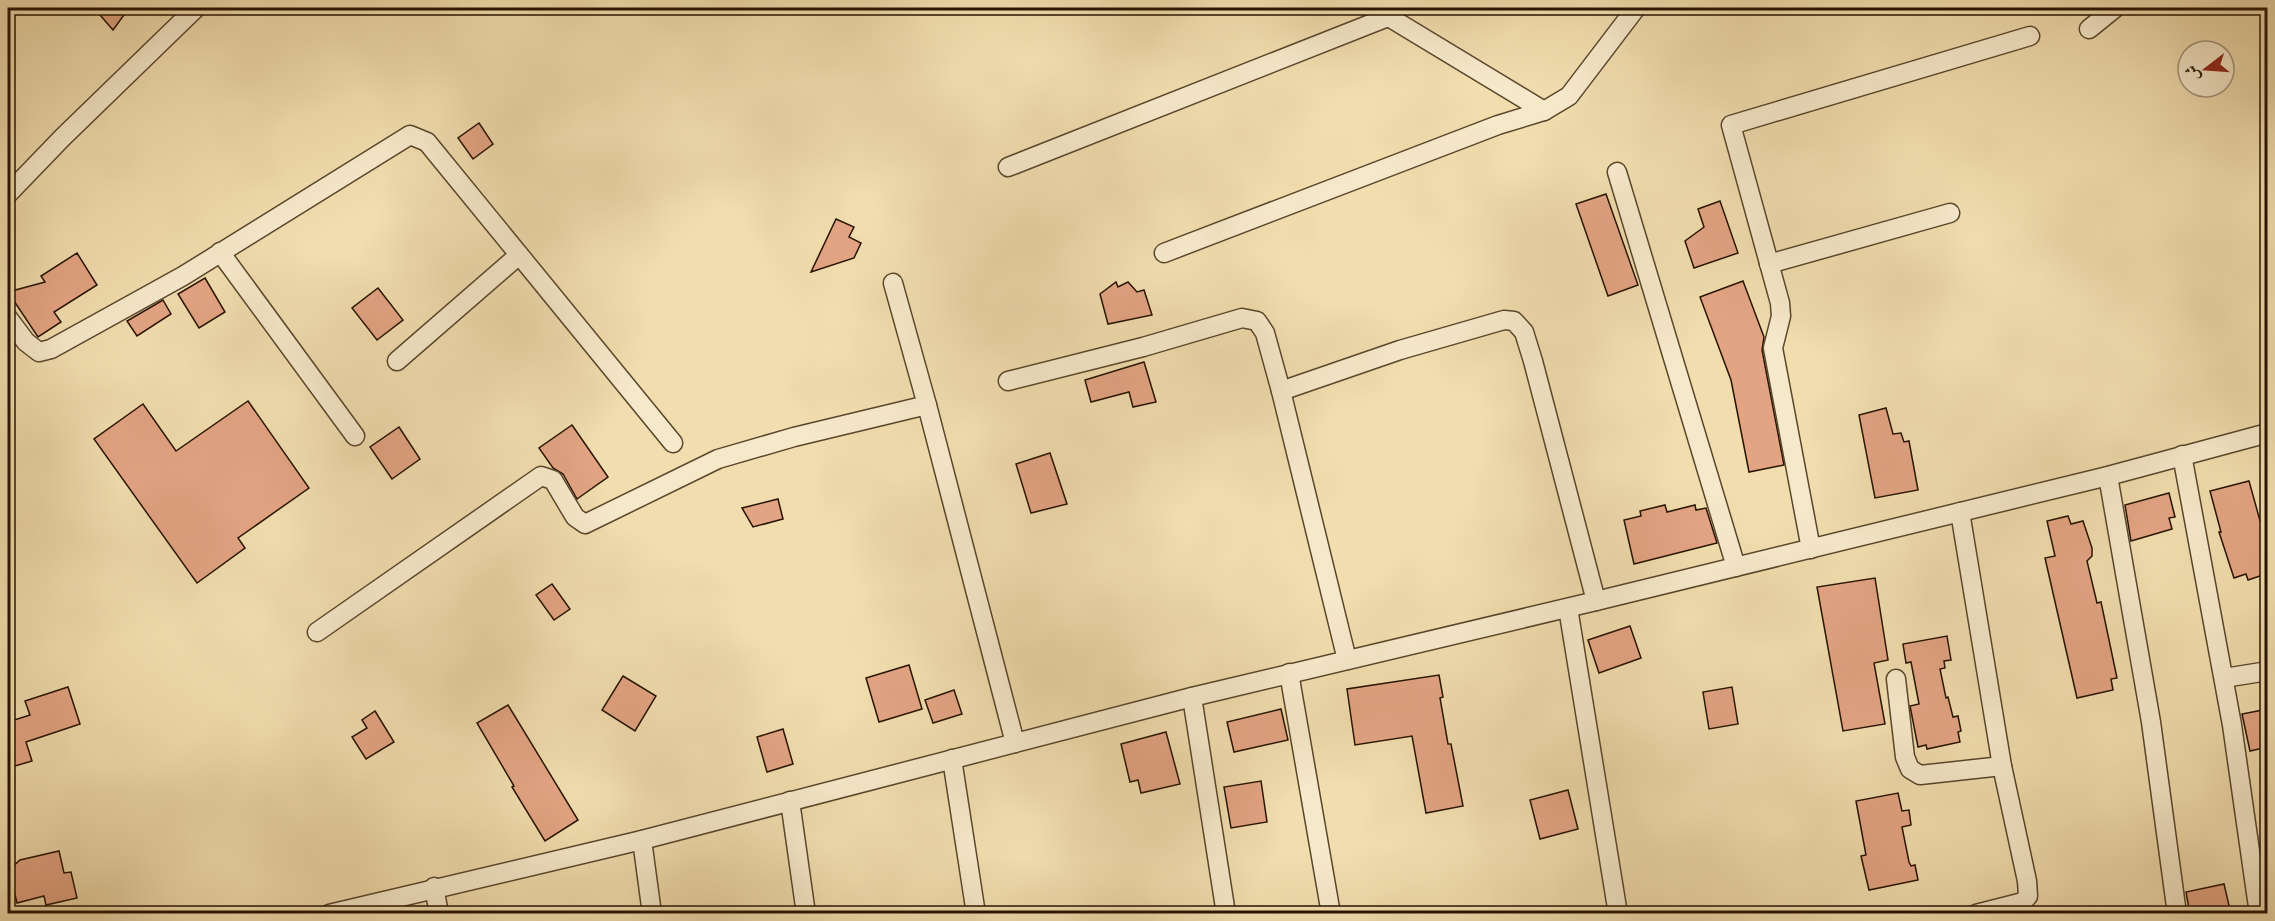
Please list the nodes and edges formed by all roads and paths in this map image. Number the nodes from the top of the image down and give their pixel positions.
1 (196, 8) edge
2 (1636, 8) edge
3 (2115, 8) edge
4 (1381, 12) edge
5 (2089, 29) dead end
6 (2030, 36) dead end
7 (1544, 111) junction
8 (1008, 167) dead end
9 (1617, 172) dead end
10 (8, 194) edge
11 (1950, 213) dead end
12 (220, 252) junction
13 (1164, 253) dead end
14 (519, 255) junction
15 (1769, 264) junction
16 (893, 284) dead end
17 (8, 318) edge
18 (397, 361) dead end
19 (1008, 381) dead end
20 (1281, 391) junction
21 (927, 405) junction
22 (2268, 433) edge
23 (355, 436) dead end
24 (673, 443) dead end
25 (2182, 455) junction
26 (2108, 476) junction
27 (1960, 512) junction
28 (1811, 549) junction
29 (1736, 567) junction
30 (1596, 601) junction
31 (1568, 608) junction
32 (317, 632) dead end
33 (1347, 660) junction
34 (2268, 671) edge
35 (1289, 673) junction
36 (2224, 678) junction
37 (1896, 679) dead end
38 (1192, 697) junction
39 (1015, 743) junction
40 (952, 759) junction
41 (2002, 766) junction
42 (790, 801) junction
43 (642, 840) junction
44 (434, 887) junction
45 (2261, 903) edge
46 (330, 914) edge
47 (439, 914) edge
48 (652, 914) edge
49 (806, 914) edge
50 (976, 914) edge
51 (1226, 914) edge
52 (1331, 914) edge
53 (1618, 914) edge
54 (1976, 914) edge
55 (2177, 914) edge

1 - 10 street
2 - 7 street
3 - 5 street
4 - 7 street
4 - 8 street
6 - 15 street
7 - 13 street
9 - 29 street
11 - 15 street
12 - 14 street
12 - 17 street
12 - 23 street
14 - 18 street
14 - 24 street
15 - 28 street
16 - 21 street
19 - 20 street
20 - 30 street
20 - 33 street
21 - 32 street
21 - 39 street
22 - 25 street
25 - 26 street
25 - 36 street
26 - 27 street
26 - 55 street
27 - 28 street
27 - 41 street
28 - 29 street
29 - 30 street
30 - 31 street
31 - 33 street
31 - 53 street
33 - 35 street
34 - 36 street
35 - 38 street
35 - 52 street
36 - 45 street
37 - 41 street
38 - 39 street
38 - 51 street
39 - 40 street
40 - 42 street
40 - 50 street
41 - 54 street
42 - 43 street
42 - 49 street
43 - 44 street
43 - 48 street
44 - 46 street
44 - 47 street

